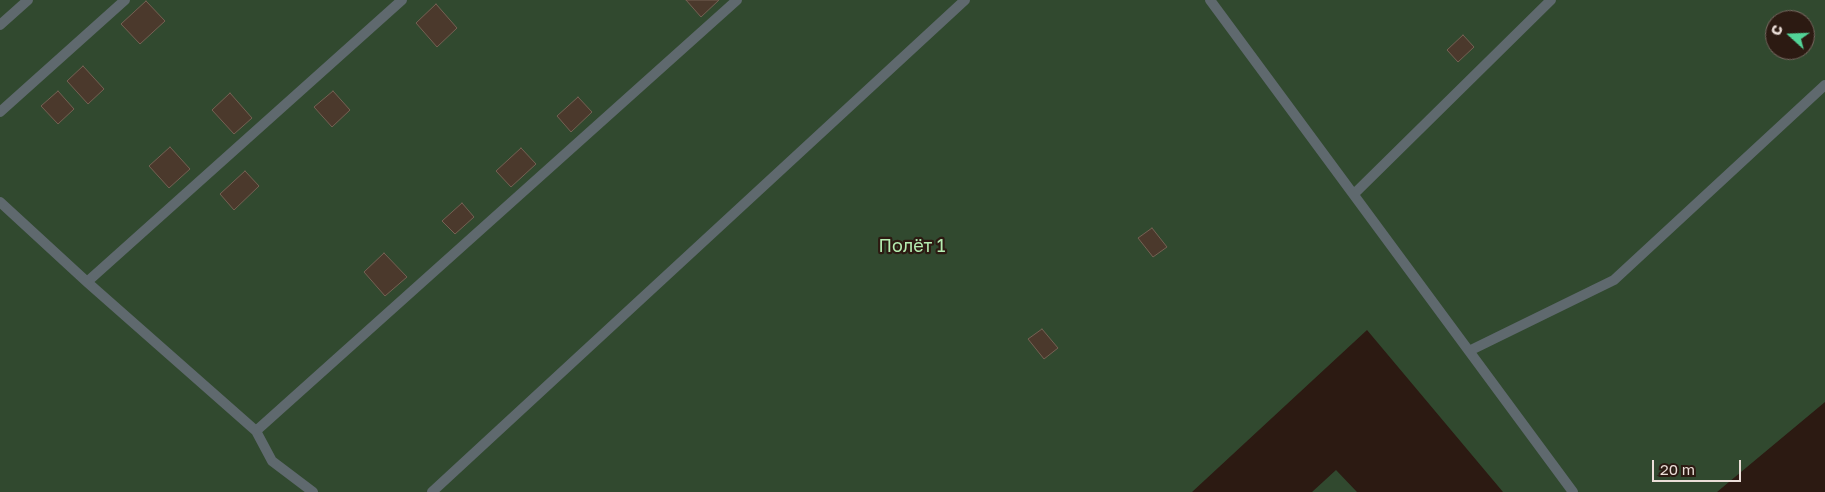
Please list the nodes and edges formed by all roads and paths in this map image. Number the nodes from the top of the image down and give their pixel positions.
1 (28, 0) edge
2 (125, 0) edge
3 (402, 0) edge
4 (737, 0) edge
5 (965, 0) edge
6 (1210, 0) edge
7 (1551, 0) edge
8 (0, 24) edge
9 (1825, 85) edge
10 (0, 112) edge
11 (1354, 194) junction
12 (0, 202) edge
13 (87, 282) junction
14 (1469, 351) junction
15 (256, 431) junction
16 (313, 492) edge
17 (432, 492) edge
18 (1573, 492) edge

1 - 8 lane
2 - 10 lane
3 - 13 lane
4 - 15 lane
5 - 17 lane
6 - 11 lane
7 - 11 lane
9 - 14 lane
11 - 14 lane
12 - 13 lane
13 - 15 lane
14 - 18 lane
15 - 16 lane

